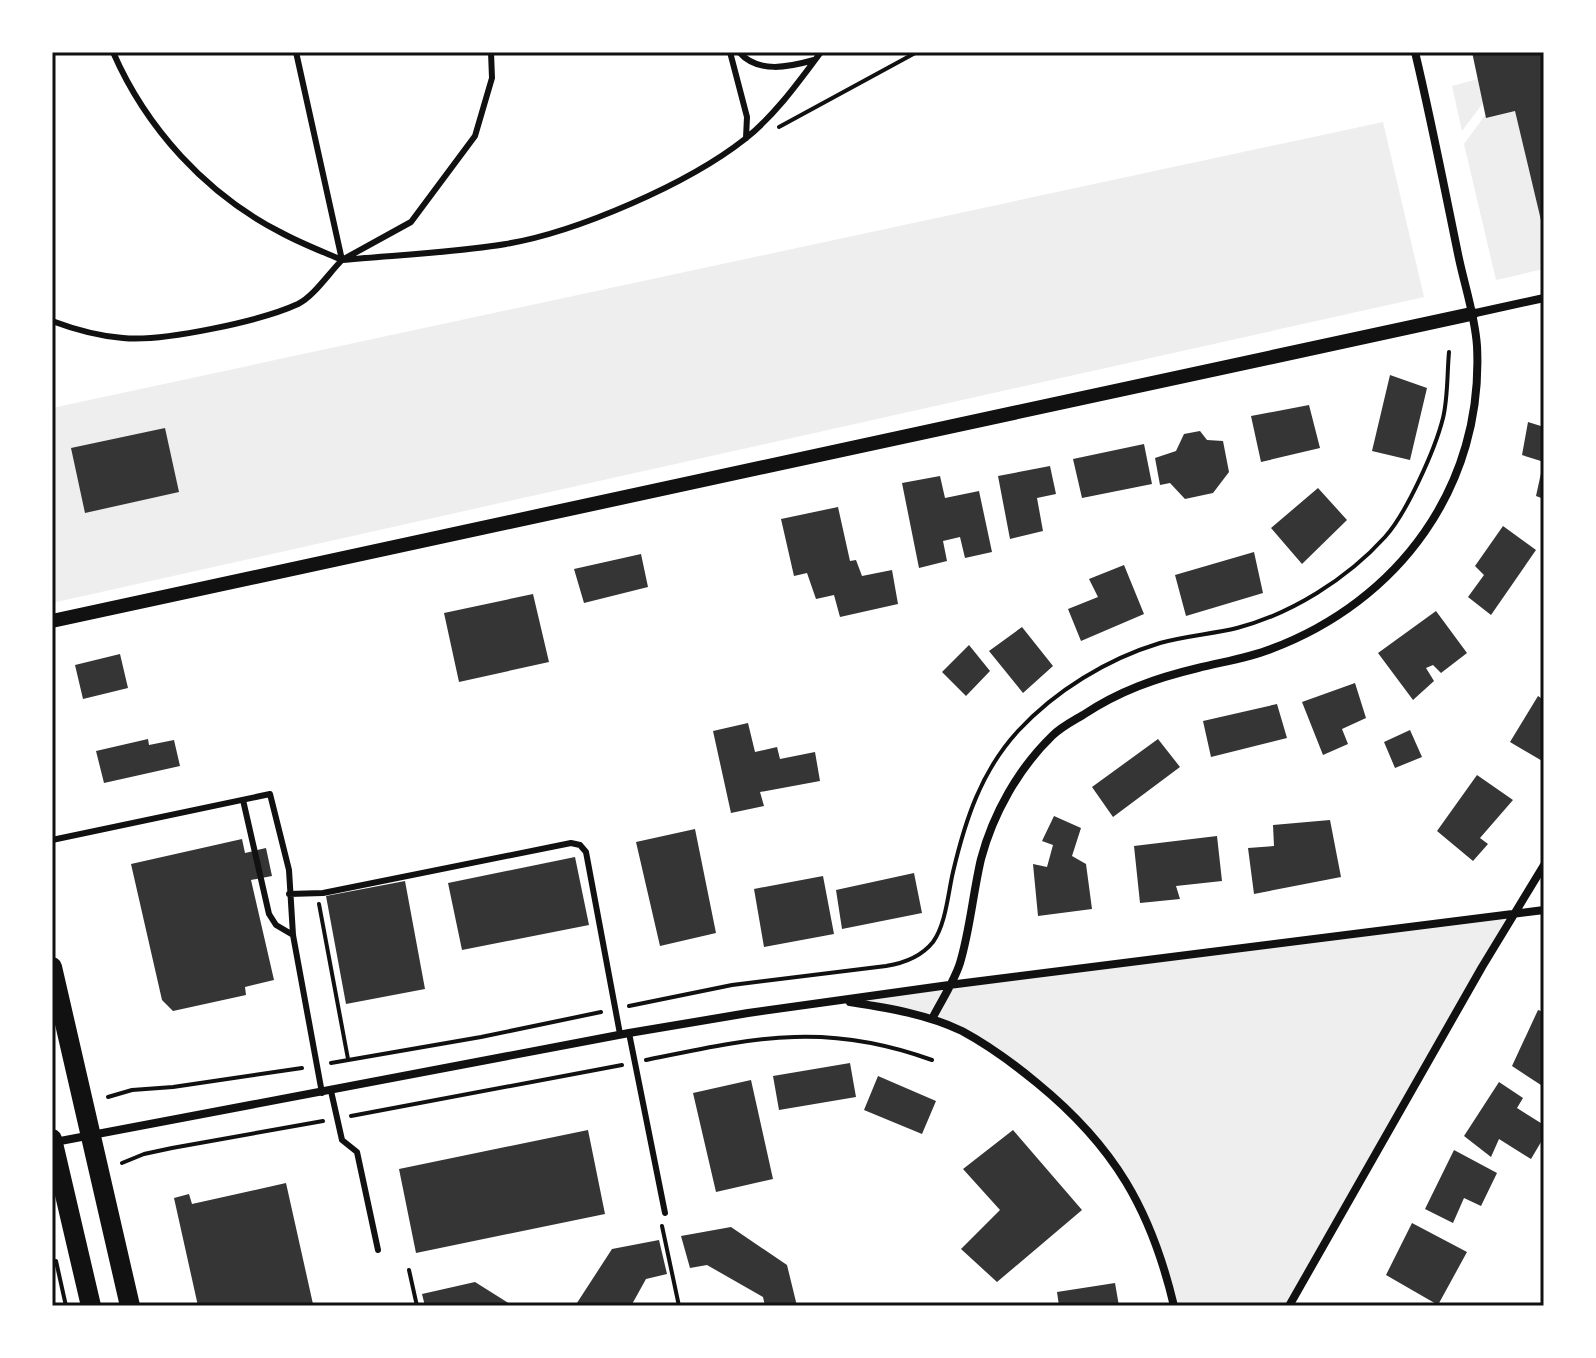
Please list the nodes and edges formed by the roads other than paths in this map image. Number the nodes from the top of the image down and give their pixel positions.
1 (113, 52) edge
2 (296, 52) edge
3 (491, 52) edge
4 (730, 52) edge
5 (739, 52) edge
6 (821, 52) edge
7 (1415, 52) edge
8 (815, 60) junction
9 (746, 138) junction
10 (342, 260) junction
11 (1544, 298) edge
12 (1471, 314) junction
13 (52, 321) edge
14 (52, 621) edge
15 (243, 800) junction
16 (52, 840) edge
17 (1544, 865) edge
18 (289, 894) junction
19 (1544, 910) edge
20 (1516, 913) junction
21 (293, 935) junction
22 (52, 967) edge
23 (949, 985) junction
24 (843, 1000) junction
25 (932, 1019) junction
26 (624, 1034) junction
27 (326, 1092) junction
28 (92, 1135) junction
29 (52, 1141) edge
30 (665, 1213) dead end
31 (378, 1250) dead end
32 (91, 1306) edge
33 (130, 1306) edge
34 (1174, 1306) edge
35 (1289, 1306) edge

1 - 10 lane
2 - 10 lane
3 - 10 lane
4 - 9 lane
5 - 8 lane
6 - 8 lane
7 - 12 street
8 - 9 lane
9 - 10 lane
10 - 13 lane
11 - 12 street
12 - 14 street
12 - 23 street
15 - 16 lane
15 - 18 lane
15 - 21 lane
17 - 20 street
18 - 21 lane
18 - 26 lane
19 - 20 street
20 - 23 street
20 - 35 street
21 - 27 lane
22 - 28 main road
23 - 24 street
23 - 25 street
24 - 25 street
24 - 26 street
25 - 34 street
26 - 27 street
26 - 30 lane
27 - 28 street
27 - 31 lane
28 - 29 street
28 - 33 main road
29 - 32 main road

